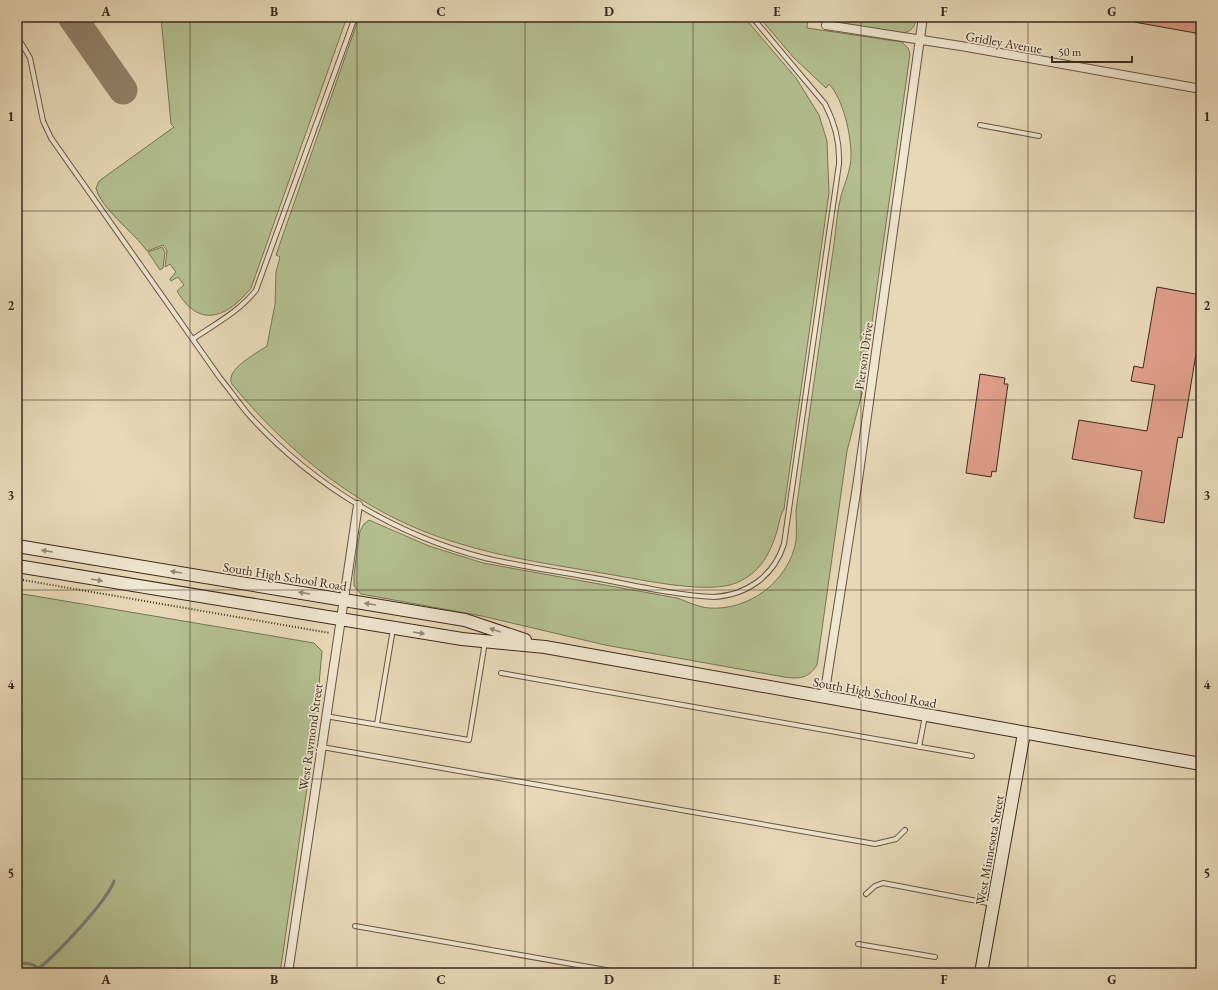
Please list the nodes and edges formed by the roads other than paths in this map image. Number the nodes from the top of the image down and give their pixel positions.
1 (355, 17) edge
2 (752, 17) edge
3 (923, 17) edge
4 (826, 25) dead end
5 (17, 36) edge
6 (920, 40) junction
7 (1201, 89) edge
8 (980, 125) dead end
9 (1039, 136) dead end
10 (193, 339) junction
11 (358, 505) junction
12 (17, 546) edge
13 (17, 566) edge
14 (342, 600) junction
15 (340, 619) junction
16 (393, 628) junction
17 (486, 642) junction
18 (545, 647) junction
19 (501, 673) dead end
20 (824, 697) junction
21 (925, 715) junction
22 (326, 716) junction
23 (377, 724) junction
24 (1024, 733) junction
25 (321, 747) junction
26 (919, 747) junction
27 (972, 756) dead end
28 (1201, 764) edge
29 (905, 830) dead end
30 (866, 894) dead end
31 (993, 904) junction
32 (354, 926) dead end
33 (858, 944) dead end
34 (935, 957) dead end
35 (288, 973) edge
36 (623, 973) edge
37 (981, 973) edge

1 - 10 lane
2 - 11 lane
3 - 6 street, Pierson Drive
4 - 6 street, Gridley Avenue
5 - 10 lane
6 - 7 street, Gridley Avenue
6 - 20 street, Pierson Drive
8 - 9 lane
10 - 11 lane
11 - 14 street, West Raymond Street
14 -> 12 street, South High School Road
13 -> 15 street, South High School Road
14 - 15 street, West Raymond Street
18 -> 14 street, South High School Road
15 - 16 street, South High School Road
15 - 22 street, West Raymond Street
16 -> 17 street, South High School Road
16 - 23 lane
17 - 18 street, South High School Road
17 - 23 lane
18 - 20 street, South High School Road
19 - 26 lane
20 - 21 street, South High School Road
21 - 24 street, South High School Road
21 - 26 lane
22 - 23 lane
22 - 25 street, West Raymond Street
24 - 28 street, South High School Road
24 - 31 street, West Minnesota Street
25 - 29 lane
25 - 35 street, West Raymond Street
26 - 27 lane
30 - 31 lane
31 - 37 street, West Minnesota Street
32 - 36 lane
33 - 34 lane

